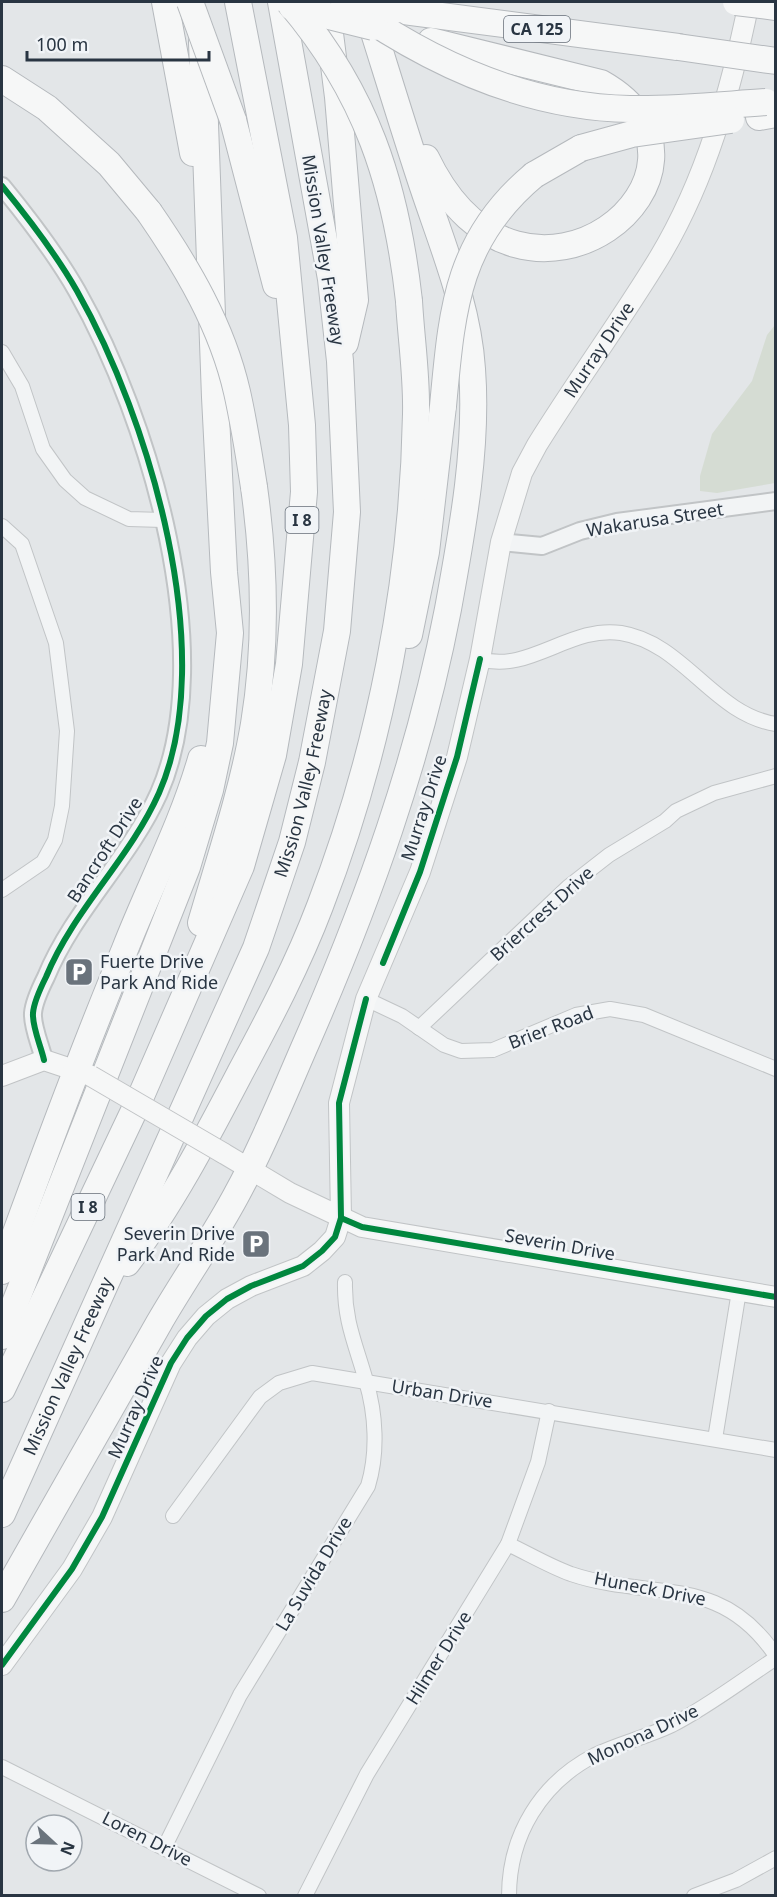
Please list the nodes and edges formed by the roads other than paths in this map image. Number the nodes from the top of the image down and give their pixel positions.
1 (165, 2) edge
2 (190, 2) edge
3 (200, 2) edge
4 (238, 2) edge
5 (271, 2) edge
6 (281, 2) edge
7 (289, 2) edge
8 (326, 2) edge
9 (332, 2) edge
10 (344, 2) edge
11 (364, 2) edge
12 (735, 2) edge
13 (749, 2) edge
14 (776, 7) edge
15 (776, 61) edge
16 (2, 79) edge
17 (390, 82) junction
18 (769, 108) edge
19 (2, 186) edge
20 (211, 293) junction
21 (2, 352) edge
22 (296, 358) junction
23 (340, 361) junction
24 (776, 501) edge
25 (163, 520) junction
26 (2, 526) edge
27 (501, 542) junction
28 (224, 572) junction
29 (480, 659) junction
30 (776, 724) edge
31 (366, 769) junction
32 (776, 776) edge
33 (2, 890) edge
34 (366, 999) junction
35 (172, 1024) junction
36 (419, 1028) junction
37 (44, 1060) junction
38 (776, 1070) edge
39 (83, 1073) junction
40 (2, 1076) edge
41 (249, 1170) junction
42 (341, 1218) junction
43 (2, 1271) edge
44 (345, 1282) dead end
45 (739, 1291) junction
46 (101, 1297) junction
47 (776, 1297) edge
48 (2, 1336) edge
49 (366, 1381) junction
50 (2, 1389) edge
51 (549, 1411) junction
52 (715, 1439) junction
53 (776, 1450) edge
54 (2, 1514) edge
55 (173, 1516) dead end
56 (508, 1544) junction
57 (2, 1599) edge
58 (776, 1657) edge
59 (2, 1665) edge
60 (2, 1767) edge
61 (164, 1848) junction
62 (776, 1858) edge
63 (259, 1896) edge
64 (305, 1896) edge
65 (509, 1896) edge
66 (694, 1896) edge

1 - 20 highway
2 - 22 highway, bridge
3 - 20 highway
4 - 22 highway, Mission Valley Freeway / I 8
5 - 17 highway, bridge
6 - 23 highway, Mission Valley Freeway / I 8
7 - 31 highway, bridge
8 - 23 highway
9 - 15 highway, CA 125, bridge
10 - 18 highway, bridge
11 - 17 highway
12 - 14 highway, bridge
13 - 27 main road, Murray Drive
16 - 35 highway, bridge
17 - 41 highway
18 - 31 highway, bridge
19 - 25 street, Bancroft Drive
20 - 28 highway
21 - 25 street
22 - 35 highway, Mission Valley Freeway / I 8
23 - 46 highway, Mission Valley Freeway / I 8
24 - 27 street, Wakarusa Street
25 - 37 street, Bancroft Drive
26 - 33 street
27 - 29 main road, Murray Drive
28 - 39 highway
28 - 48 highway
29 - 30 street
29 - 34 main road, Murray Drive
31 - 46 highway
32 - 36 street, Briercrest Drive
34 - 36 street, Brier Road
34 - 42 main road, Murray Drive
35 - 50 highway, Mission Valley Freeway / I 8
36 - 38 street, Brier Road
37 - 39 main road, Severin Drive
37 - 40 main road
39 - 41 main road, Severin Drive, bridge
39 - 43 highway
41 - 42 main road, Severin Drive
41 - 57 highway
42 - 45 main road, Severin Drive
42 - 59 main road, Murray Drive
44 - 49 street, La Suvida Drive
45 - 47 main road, Severin Drive
45 - 52 street
46 - 54 highway, Mission Valley Freeway / I 8
49 - 51 street, Urban Drive
49 - 55 street, Urban Drive
49 - 61 street, La Suvida Drive
51 - 52 street, Urban Drive
51 - 56 street, Hilmer Drive
52 - 53 street, Urban Drive
56 - 58 street, Huneck Drive
56 - 64 street, Hilmer Drive
58 - 65 street, Monona Drive
60 - 61 street, Loren Drive
61 - 63 street, Loren Drive
62 - 66 street

